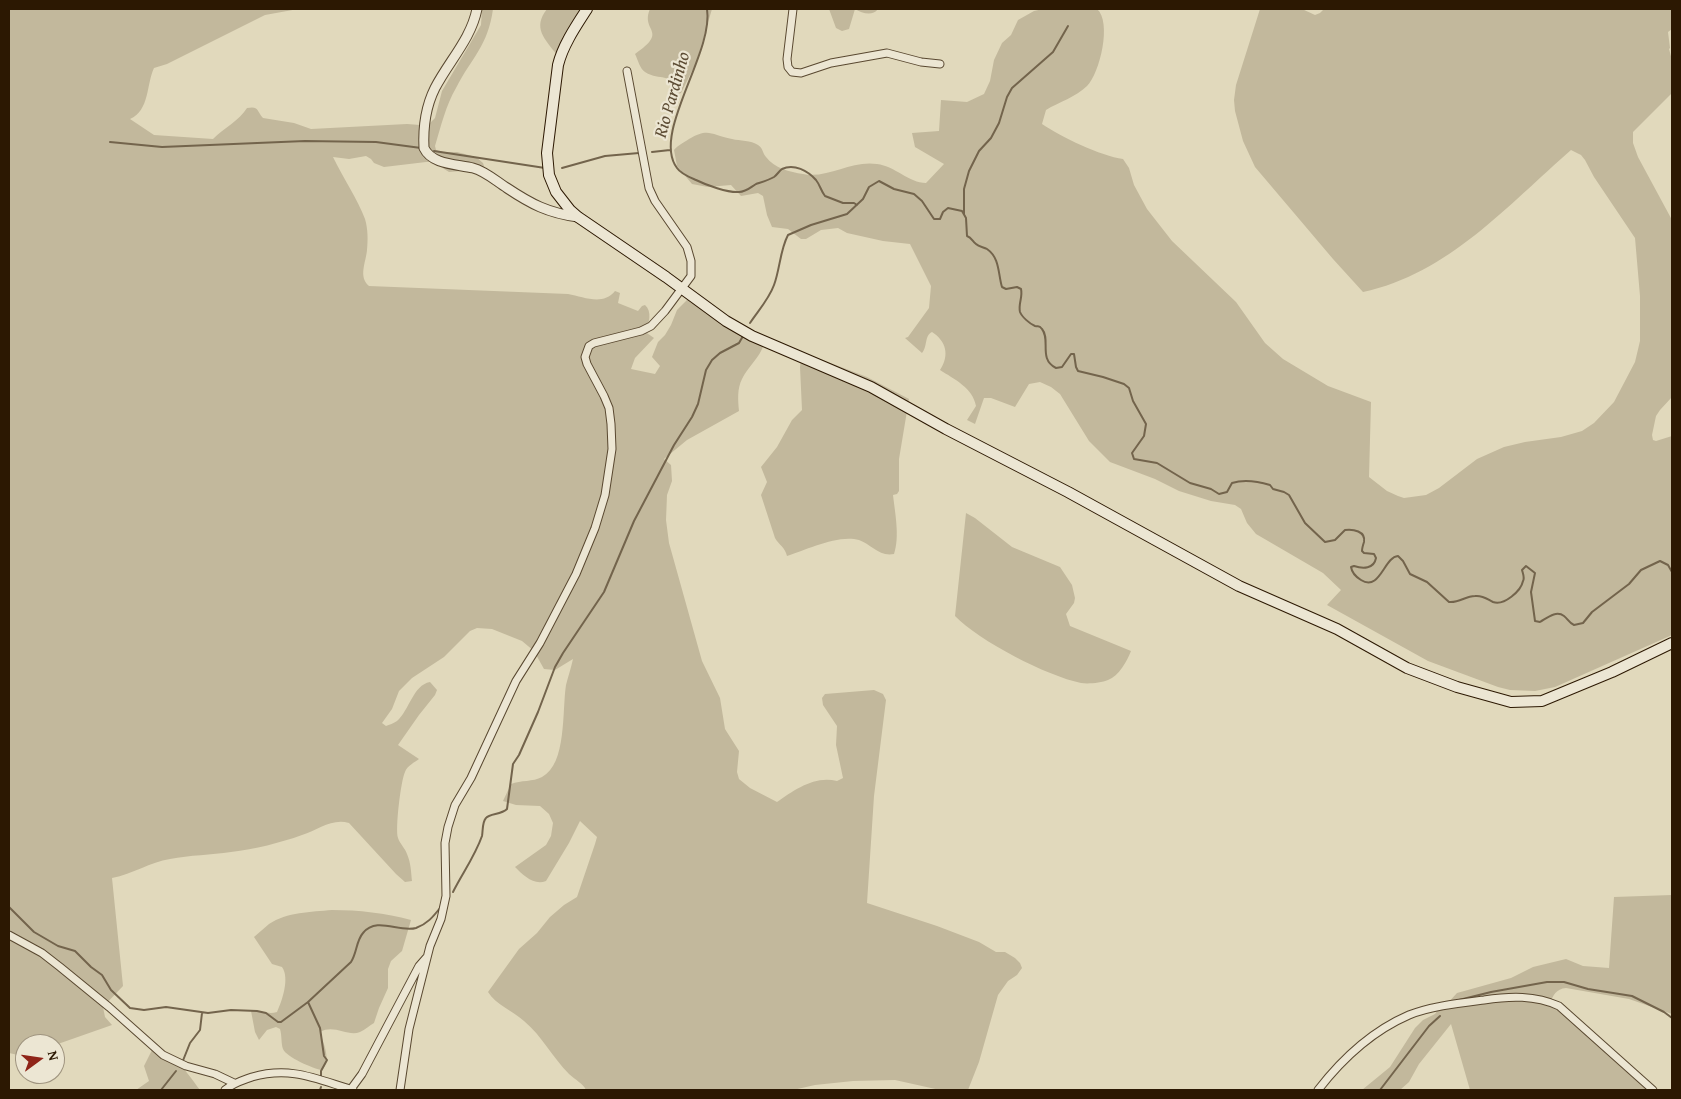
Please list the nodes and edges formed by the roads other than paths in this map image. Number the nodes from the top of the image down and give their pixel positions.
1 (477, 9) edge
2 (587, 9) edge
3 (793, 9) edge
4 (940, 64) dead end
5 (627, 70) dead end
6 (578, 216) junction
7 (682, 288) junction
8 (1672, 643) edge
9 (9, 935) edge
10 (428, 955) junction
11 (234, 1082) junction
12 (225, 1090) edge
13 (352, 1090) edge
14 (400, 1090) edge
15 (1318, 1090) edge
16 (1653, 1090) edge

1 - 6 street
2 - 6 main road
3 - 4 street
5 - 7 street
6 - 7 main road
7 - 8 main road
7 - 10 street
9 - 11 street
10 - 13 street
10 - 14 street
11 - 12 street
11 - 13 street
15 - 16 street

